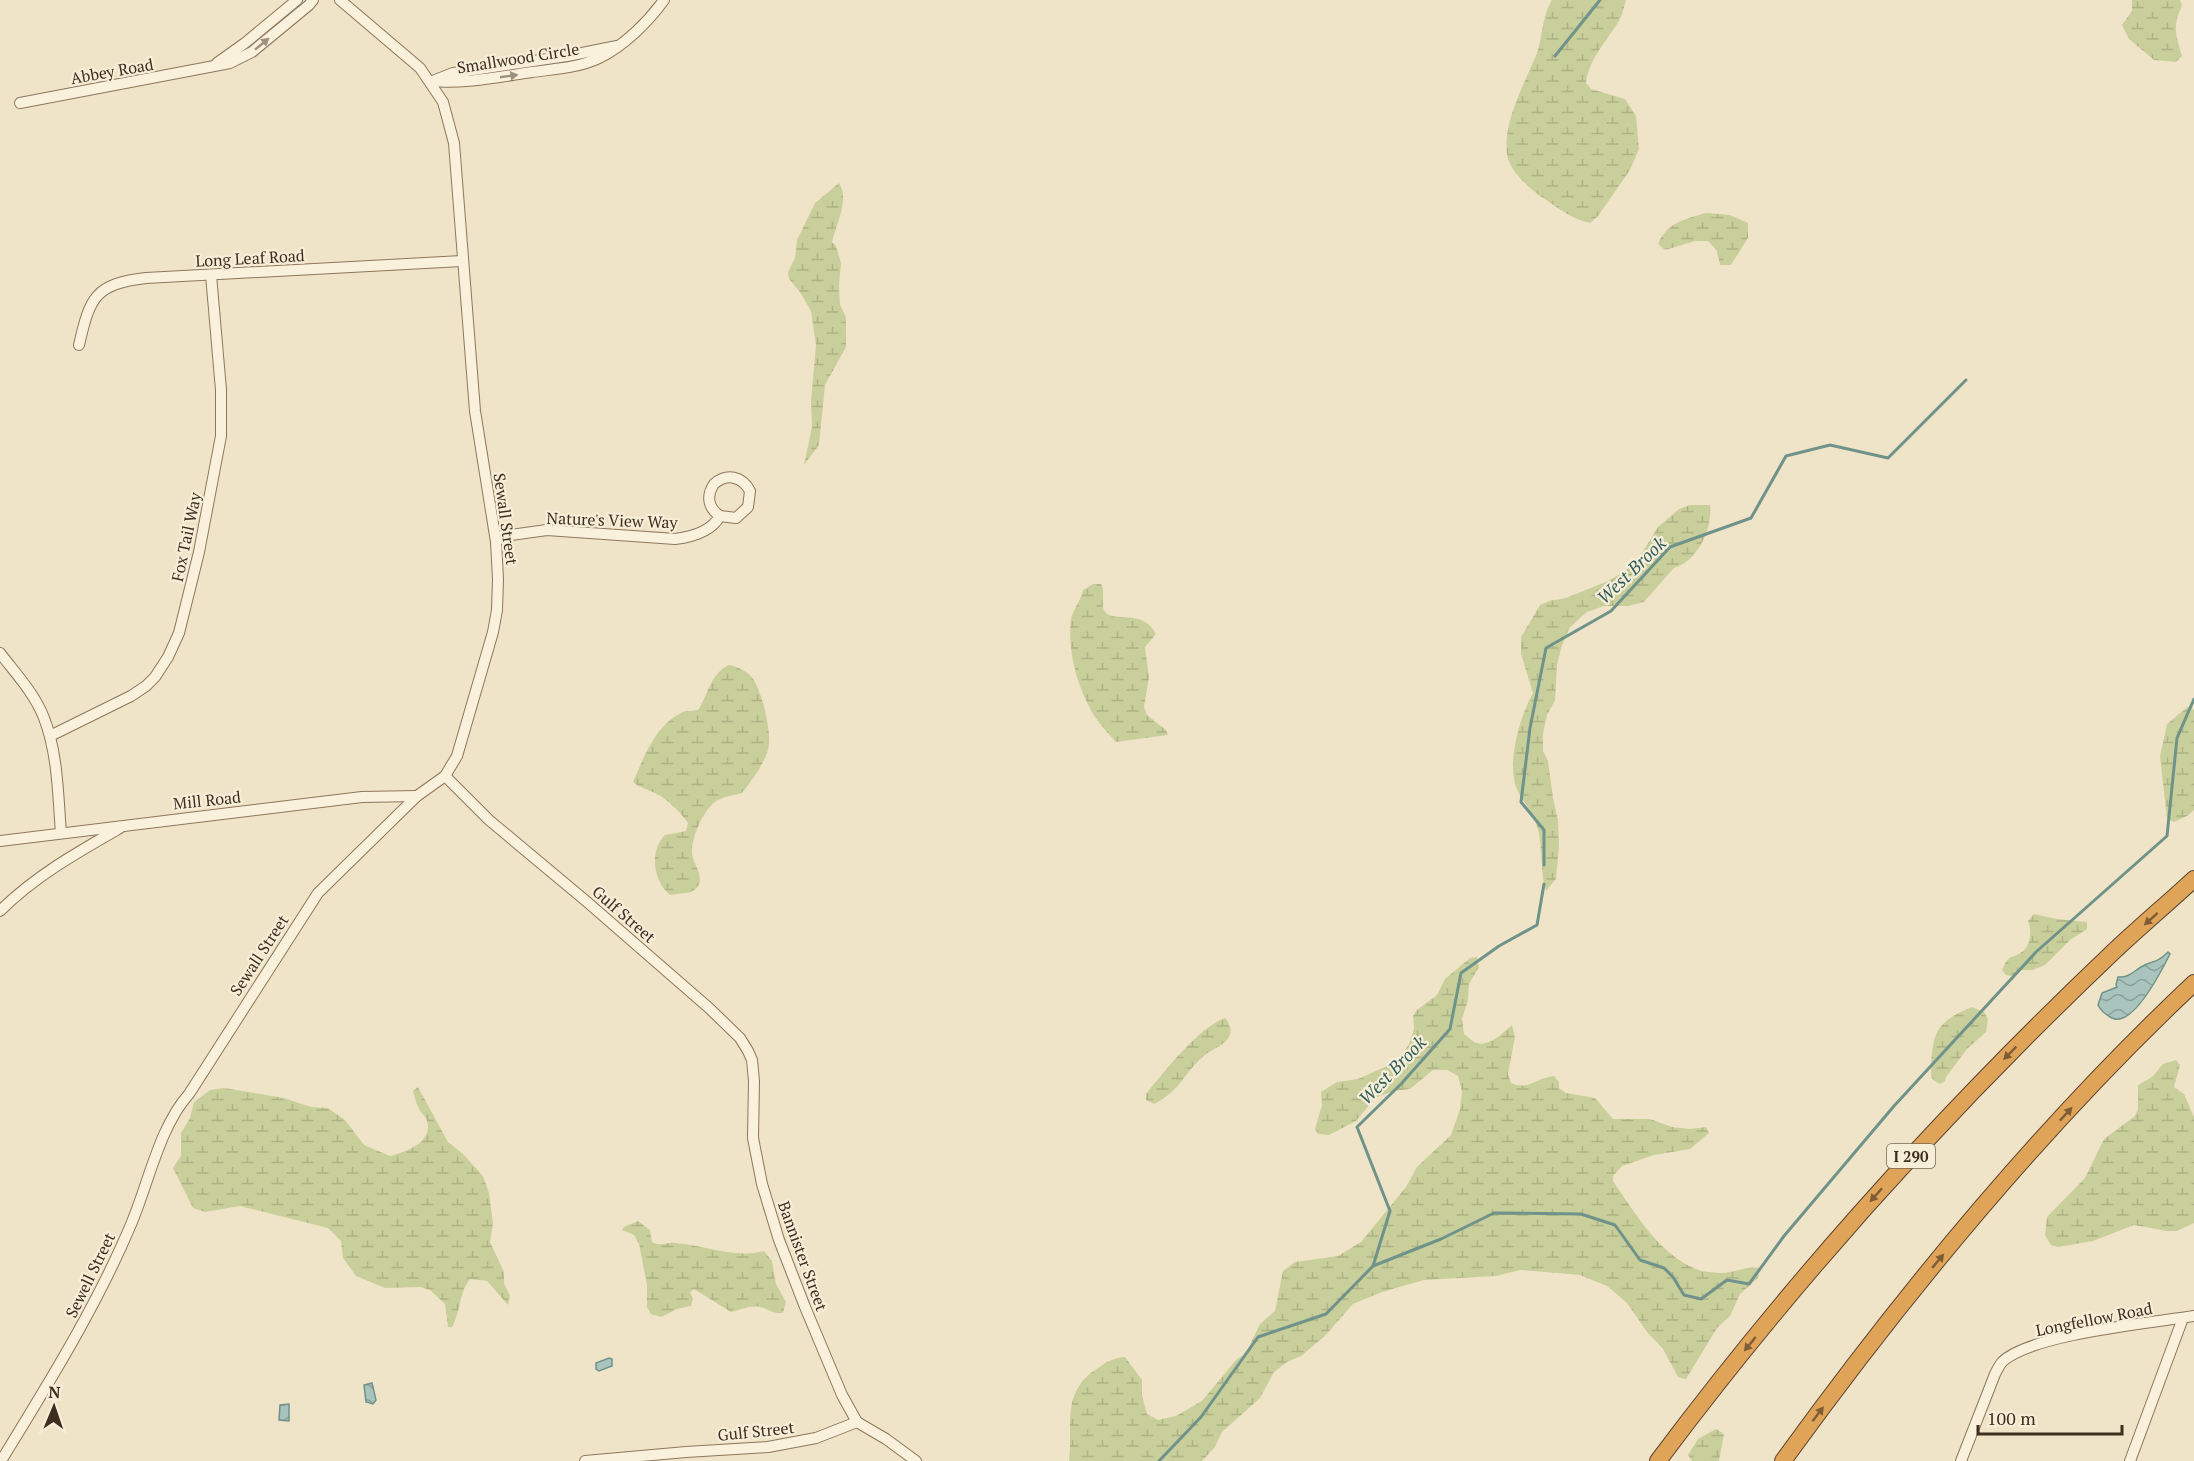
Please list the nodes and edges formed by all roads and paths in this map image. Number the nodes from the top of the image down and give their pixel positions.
1 (297, 0) edge
2 (313, 0) edge
3 (340, 0) edge
4 (664, 0) edge
5 (209, 67) junction
6 (430, 81) junction
7 (20, 103) dead end
8 (462, 261) junction
9 (212, 275) junction
10 (79, 345) dead end
11 (720, 516) dead end
12 (496, 537) junction
13 (0, 653) edge
14 (50, 736) junction
15 (445, 776) junction
16 (417, 796) junction
17 (127, 825) junction
18 (61, 833) junction
19 (0, 841) edge
20 (2194, 879) edge
21 (0, 911) edge
22 (2194, 983) edge
23 (753, 1091) joint
24 (189, 1094) joint
25 (2189, 1317) edge
26 (857, 1422) junction
27 (1, 1461) edge
28 (585, 1461) edge
29 (916, 1461) edge
30 (1658, 1461) edge
31 (1783, 1461) edge
32 (1961, 1461) edge
33 (2130, 1461) edge

1 - 5 street, Abbey Road
5 -> 2 street, Abbey Road
3 - 6 street, Sewall Street
4 - 6 street, Smallwood Circle
5 - 7 street, Abbey Road
6 - 8 street, Sewall Street
8 - 9 street, Long Leaf Road
8 - 12 street, Sewall Street
9 - 10 street, Long Leaf Road
9 - 14 street, Fox Tail Way
11 - 12 street, Nature's View Way
12 - 15 street, Sewall Street
13 - 14 street
14 - 18 street
15 - 16 street, Sewall Street
15 - 23 street, Gulf Street
16 - 17 street, Mill Road
16 - 24 street, Sewall Street
17 - 18 street, Mill Road
17 - 21 street
18 - 19 street, Mill Road
20 -> 30 highway, I 290
31 -> 22 highway
23 - 26 street, Bannister Street
24 - 27 street, Sewell Street
25 - 32 street, Longfellow Road
25 - 33 street
26 - 28 street, Gulf Street
26 - 29 street

